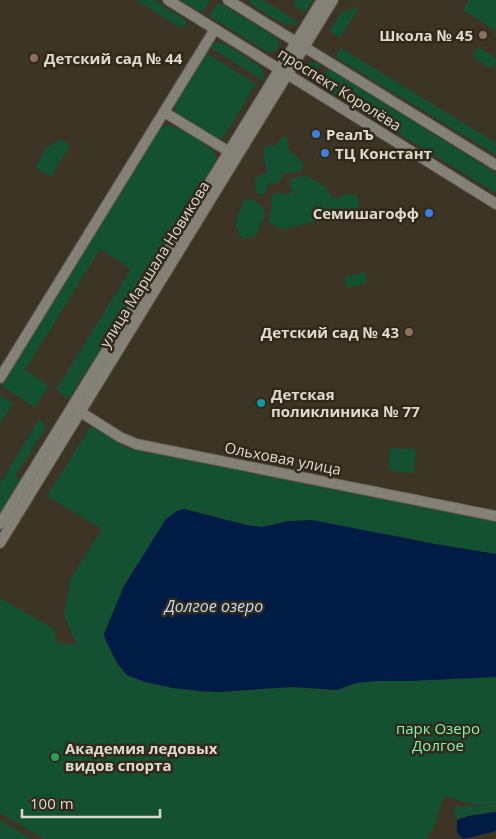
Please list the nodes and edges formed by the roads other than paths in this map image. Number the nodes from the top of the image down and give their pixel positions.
1 (168, 0) edge
2 (230, 0) edge
3 (322, 0) edge
4 (333, 0) edge
5 (215, 29) junction
6 (300, 45) junction
7 (283, 72) junction
8 (164, 112) junction
9 (233, 154) junction
10 (496, 165) edge
11 (496, 204) edge
12 (0, 378) edge
13 (76, 410) junction
14 (496, 516) edge
15 (0, 524) edge
16 (0, 543) edge

1 - 5 street, проспект Королёва
2 - 6 street, проспект Королёва
3 - 6 street, улица Маршала Новикова
4 - 6 street, улица Маршала Новикова
5 - 7 street, проспект Королёва
5 - 8 street
6 - 7 street, улица Маршала Новикова
6 - 10 street, проспект Королёва
7 - 9 street, улица Маршала Новикова
7 - 11 street, проспект Королёва
8 - 9 street
8 - 12 street
9 - 13 street, улица Маршала Новикова
13 - 14 street, Ольховая улица
13 - 15 street, улица Маршала Новикова
13 - 16 street, улица Маршала Новикова

